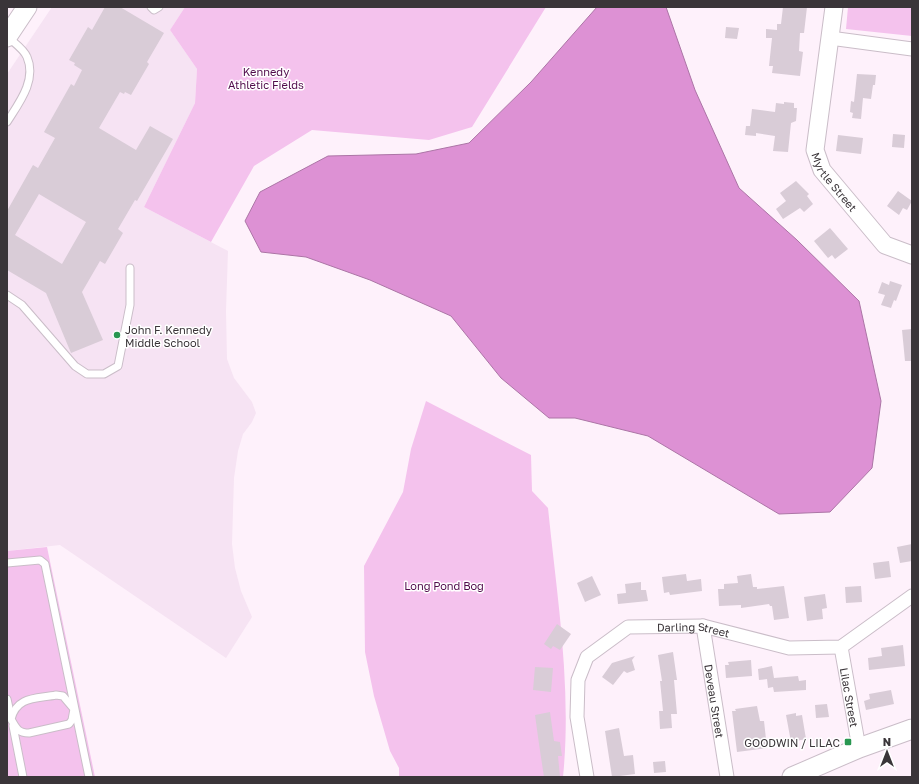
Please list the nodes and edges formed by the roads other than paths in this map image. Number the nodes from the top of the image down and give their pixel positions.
1 (27, 7) edge
2 (151, 7) edge
3 (159, 7) edge
4 (834, 7) edge
5 (7, 37) edge
6 (830, 38) junction
7 (912, 49) edge
8 (7, 122) edge
9 (912, 255) edge
10 (130, 268) dead end
11 (7, 295) edge
12 (7, 563) edge
13 (912, 596) edge
14 (704, 626) junction
15 (841, 647) junction
16 (7, 699) edge
17 (74, 709) junction
18 (9, 719) edge
19 (912, 730) edge
20 (859, 748) junction
21 (23, 777) edge
22 (89, 777) edge
23 (587, 777) edge
24 (727, 777) edge
25 (792, 777) edge

1 - 5 main road
2 - 3 lane
4 - 6 street, Myrtle Street
5 - 8 lane
6 - 7 street
6 - 9 street, Myrtle Street
10 - 11 lane
12 - 17 lane
13 - 15 street
14 - 15 street, Darling Street
14 - 23 street, Darling Street
14 - 24 street, Deveau Street
15 - 20 street, Lilac Street
16 - 18 lane
17 - 18 lane
17 - 18 lane
17 - 22 lane
18 - 21 lane
19 - 20 main road
20 - 25 main road

